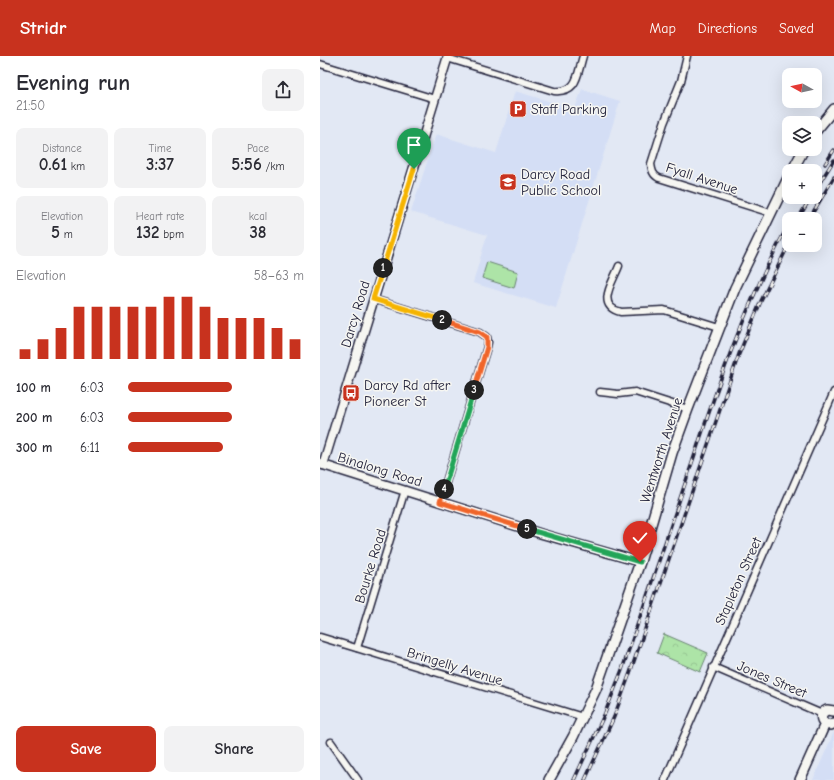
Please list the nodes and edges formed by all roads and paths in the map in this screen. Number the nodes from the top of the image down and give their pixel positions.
1 (583, 56) edge
2 (687, 56) edge
3 (447, 57) edge
4 (320, 64) edge
5 (435, 99) junction
6 (834, 109) edge
7 (822, 124) edge
8 (782, 190) edge
9 (771, 212) junction
10 (619, 266) dead end
11 (373, 299) junction
12 (719, 327) junction
13 (600, 392) dead end
14 (834, 392) edge
15 (688, 409) junction
16 (321, 464) edge
17 (405, 490) junction
18 (440, 502) junction
19 (640, 562) junction
20 (320, 637) edge
21 (357, 648) junction
22 (713, 667) junction
23 (833, 708) edge
24 (822, 714) junction
25 (583, 718) junction
26 (829, 724) edge
27 (331, 742) dead end
28 (358, 780) edge
29 (550, 780) edge
30 (664, 780) edge
31 (800, 780) edge

1 - 3 street
2 - 9 street, Fyall Avenue
3 - 5 street, Darcy Road
4 - 5 street
5 - 11 street, Darcy Road
6 - 7 main road
8 - 9 main road, Wentworth Avenue
9 - 12 main road, Wentworth Avenue
10 - 12 street
11 - 16 street, Darcy Road
11 - 18 street
12 - 15 main road, Wentworth Avenue
13 - 15 street
14 - 22 street, Stapleton Street
15 - 19 main road, Wentworth Avenue
16 - 17 street, Binalong Road
17 - 18 street, Binalong Road
17 - 21 street, Bourke Road
18 - 19 street, Binalong Road
19 - 25 main road, Wentworth Avenue
20 - 21 street, Bringelly Avenue
21 - 25 street, Bringelly Avenue
22 - 24 street, Jones Street
22 - 30 street, Stapleton Street
23 - 24 main road
24 - 26 main road
25 - 29 main road, Wentworth Avenue
26 - 31 main road
27 - 28 street

